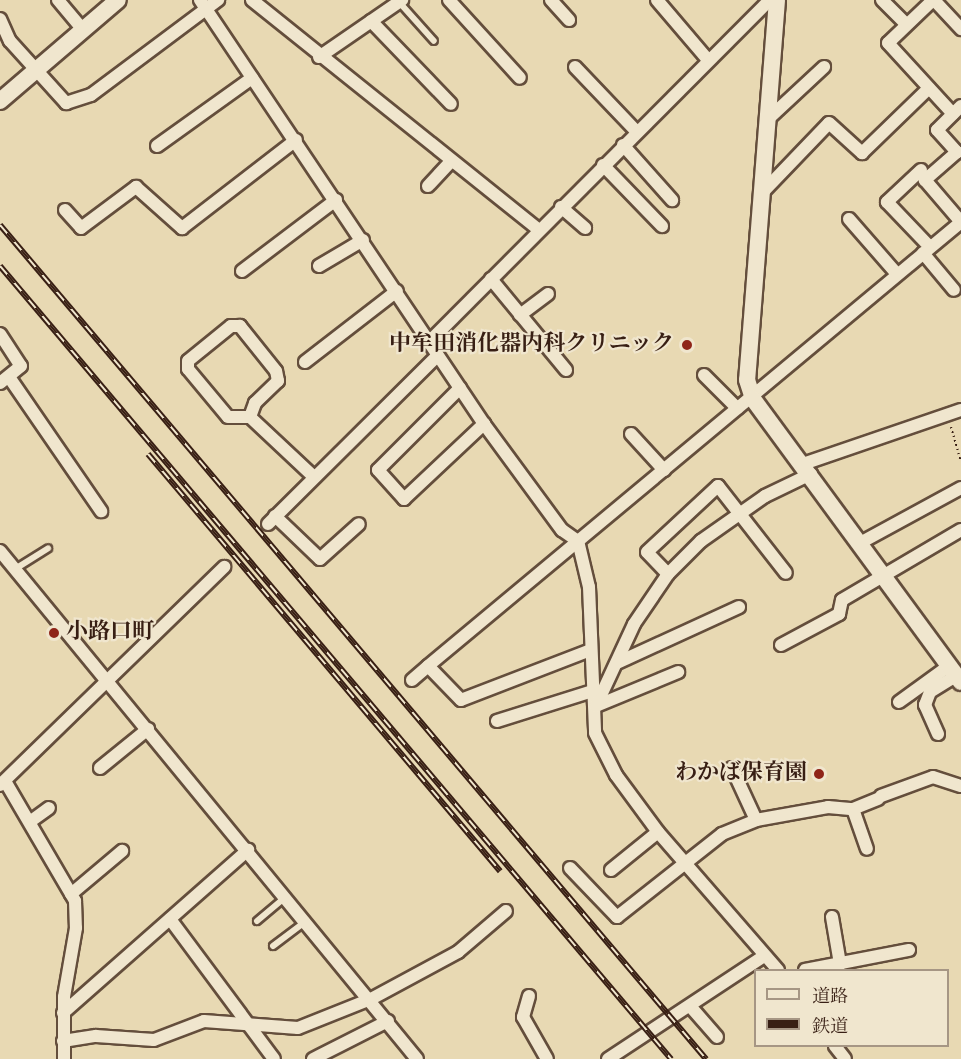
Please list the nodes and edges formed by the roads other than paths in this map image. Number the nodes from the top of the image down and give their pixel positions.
1 (58, 0) edge
2 (118, 0) edge
3 (218, 0) edge
4 (252, 0) edge
5 (449, 0) edge
6 (551, 0) edge
7 (657, 0) edge
8 (770, 0) edge
9 (777, 0) edge
10 (882, 0) edge
11 (934, 0) edge
12 (400, 1) edge
13 (203, 5) edge
14 (0, 19) edge
15 (569, 20) dead end
16 (371, 21) junction
17 (906, 24) junction
18 (961, 29) edge
19 (83, 30) junction
20 (5, 40) edge
21 (434, 41) dead end
22 (319, 57) junction
23 (708, 60) junction
24 (575, 67) dead end
25 (824, 67) dead end
26 (37, 69) junction
27 (252, 78) junction
28 (520, 78) dead end
29 (929, 88) junction
30 (0, 100) edge
31 (451, 104) dead end
32 (957, 110) edge
33 (767, 120) junction
34 (637, 132) junction
35 (296, 140) junction
36 (623, 145) junction
37 (157, 146) dead end
38 (451, 161) junction
39 (603, 165) junction
40 (921, 170) dead end
41 (428, 186) dead end
42 (761, 194) junction
43 (336, 200) junction
44 (672, 200) dead end
45 (561, 207) junction
46 (65, 210) dead end
47 (849, 219) dead end
48 (961, 222) edge
49 (662, 226) dead end
50 (585, 228) dead end
51 (539, 230) junction
52 (363, 240) junction
53 (926, 250) junction
54 (319, 266) dead end
55 (242, 271) dead end
56 (897, 274) junction
57 (491, 279) junction
58 (954, 290) dead end
59 (397, 291) junction
60 (548, 294) dead end
61 (520, 315) junction
62 (0, 334) edge
63 (429, 342) junction
64 (437, 357) junction
65 (305, 362) dead end
66 (566, 370) dead end
67 (704, 375) dead end
68 (5, 380) edge
69 (460, 388) junction
70 (753, 399) junction
71 (737, 408) junction
72 (961, 410) edge
73 (250, 417) junction
74 (484, 423) junction
75 (631, 434) dead end
76 (807, 469) junction
77 (664, 470) junction
78 (314, 477) junction
79 (961, 488) edge
80 (101, 511) dead end
81 (739, 516) junction
82 (359, 524) dead end
83 (961, 530) edge
84 (578, 541) junction
85 (860, 543) junction
86 (48, 548) dead end
87 (0, 551) edge
88 (224, 567) dead end
89 (15, 569) junction
90 (786, 573) dead end
91 (668, 574) junction
92 (882, 575) junction
93 (739, 607) dead end
94 (781, 645) dead end
95 (588, 651) junction
96 (619, 662) junction
97 (428, 666) junction
98 (678, 672) dead end
99 (956, 672) edge
100 (412, 680) dead end
101 (108, 681) junction
102 (593, 691) junction
103 (899, 702) dead end
104 (596, 706) junction
105 (497, 721) dead end
106 (148, 729) junction
107 (938, 734) dead end
108 (100, 768) dead end
109 (732, 768) dead end
110 (3, 783) edge
111 (961, 786) edge
112 (49, 808) dead end
113 (853, 809) junction
114 (756, 820) junction
115 (31, 821) junction
116 (658, 831) junction
117 (867, 849) dead end
118 (122, 850) dead end
119 (248, 850) junction
120 (684, 860) junction
121 (570, 868) dead end
122 (611, 870) dead end
123 (71, 894) junction
124 (287, 897) junction
125 (506, 910) dead end
126 (832, 917) dead end
127 (170, 919) junction
128 (256, 921) dead end
129 (306, 921) junction
130 (273, 946) dead end
131 (909, 950) dead end
132 (764, 956) junction
133 (840, 964) junction
134 (777, 969) edge
135 (811, 969) edge
136 (529, 996) dead end
137 (371, 999) junction
138 (690, 1006) junction
139 (63, 1013) junction
140 (388, 1021) junction
141 (248, 1024) junction
142 (717, 1037) dead end
143 (63, 1041) junction
144 (836, 1047) edge
145 (614, 1057) edge
146 (64, 1059) edge
147 (274, 1059) edge
148 (313, 1059) edge
149 (417, 1059) edge
150 (547, 1059) edge
151 (845, 1059) edge

1 - 19 street
2 - 19 street
3 - 13 street
4 - 22 street
5 - 28 street
6 - 15 street
7 - 23 street
8 - 23 street
9 - 33 street
10 - 17 street
11 - 17 street
11 - 18 street
12 - 16 street
12 - 21 lane
13 - 26 street
13 - 27 street
14 - 20 street
16 - 22 street
16 - 31 street
17 - 29 street
19 - 26 street
20 - 26 street
22 - 38 street
23 - 34 street
24 - 34 street
25 - 33 street
26 - 30 street
27 - 35 street
27 - 37 street
29 - 32 street
29 - 42 street
32 - 48 street
33 - 42 street
34 - 36 street
35 - 43 street
35 - 46 street
36 - 39 street
36 - 44 street
38 - 41 street
38 - 51 street
39 - 45 street
39 - 49 street
40 - 53 street
42 - 70 street
43 - 52 street
43 - 55 street
45 - 50 street
45 - 51 street
47 - 56 street
48 - 53 street
51 - 57 street
52 - 54 street
52 - 59 street
53 - 56 street
53 - 58 street
56 - 70 street
57 - 61 street
57 - 63 street
59 - 63 street
59 - 65 street
60 - 61 street
61 - 66 street
62 - 68 street
63 - 64 street
64 - 69 street
64 - 78 street
67 - 71 street
68 - 80 street
69 - 74 street
69 - 74 street
70 - 71 street
70 - 76 street
71 - 77 street
72 - 76 street
73 - 73 street
73 - 78 street
74 - 84 street
75 - 77 street
76 - 81 street
76 - 85 street
77 - 84 street
78 - 82 street
79 - 85 street
81 - 90 street
81 - 91 street
81 - 91 street
83 - 92 street
84 - 95 street
84 - 97 street
85 - 92 street
86 - 89 lane
87 - 89 street
88 - 101 street
89 - 101 street
91 - 96 street
92 - 94 street
92 - 99 street
93 - 96 street
95 - 97 street
95 - 102 street
96 - 104 street
97 - 100 street
98 - 104 street
99 - 103 street
99 - 107 street
101 - 106 street
101 - 110 street
102 - 104 street
102 - 105 street
104 - 116 street
106 - 108 street
106 - 119 street
109 - 114 street
110 - 115 street
111 - 113 street
112 - 115 street
113 - 114 street
113 - 117 street
114 - 120 street
115 - 123 street
116 - 120 street
116 - 122 street
118 - 123 street
119 - 124 street
119 - 127 street
120 - 121 street
120 - 132 street
123 - 139 street
124 - 128 lane
124 - 129 street
125 - 137 street
126 - 133 street
127 - 139 street
127 - 141 street
129 - 130 lane
129 - 137 street
131 - 133 street
132 - 134 street
132 - 138 street
133 - 135 street
136 - 150 street
137 - 140 street
137 - 141 street
138 - 142 street
138 - 145 street
139 - 143 street
140 - 148 street
140 - 149 street
141 - 143 street
141 - 147 street
143 - 146 street
144 - 151 street

